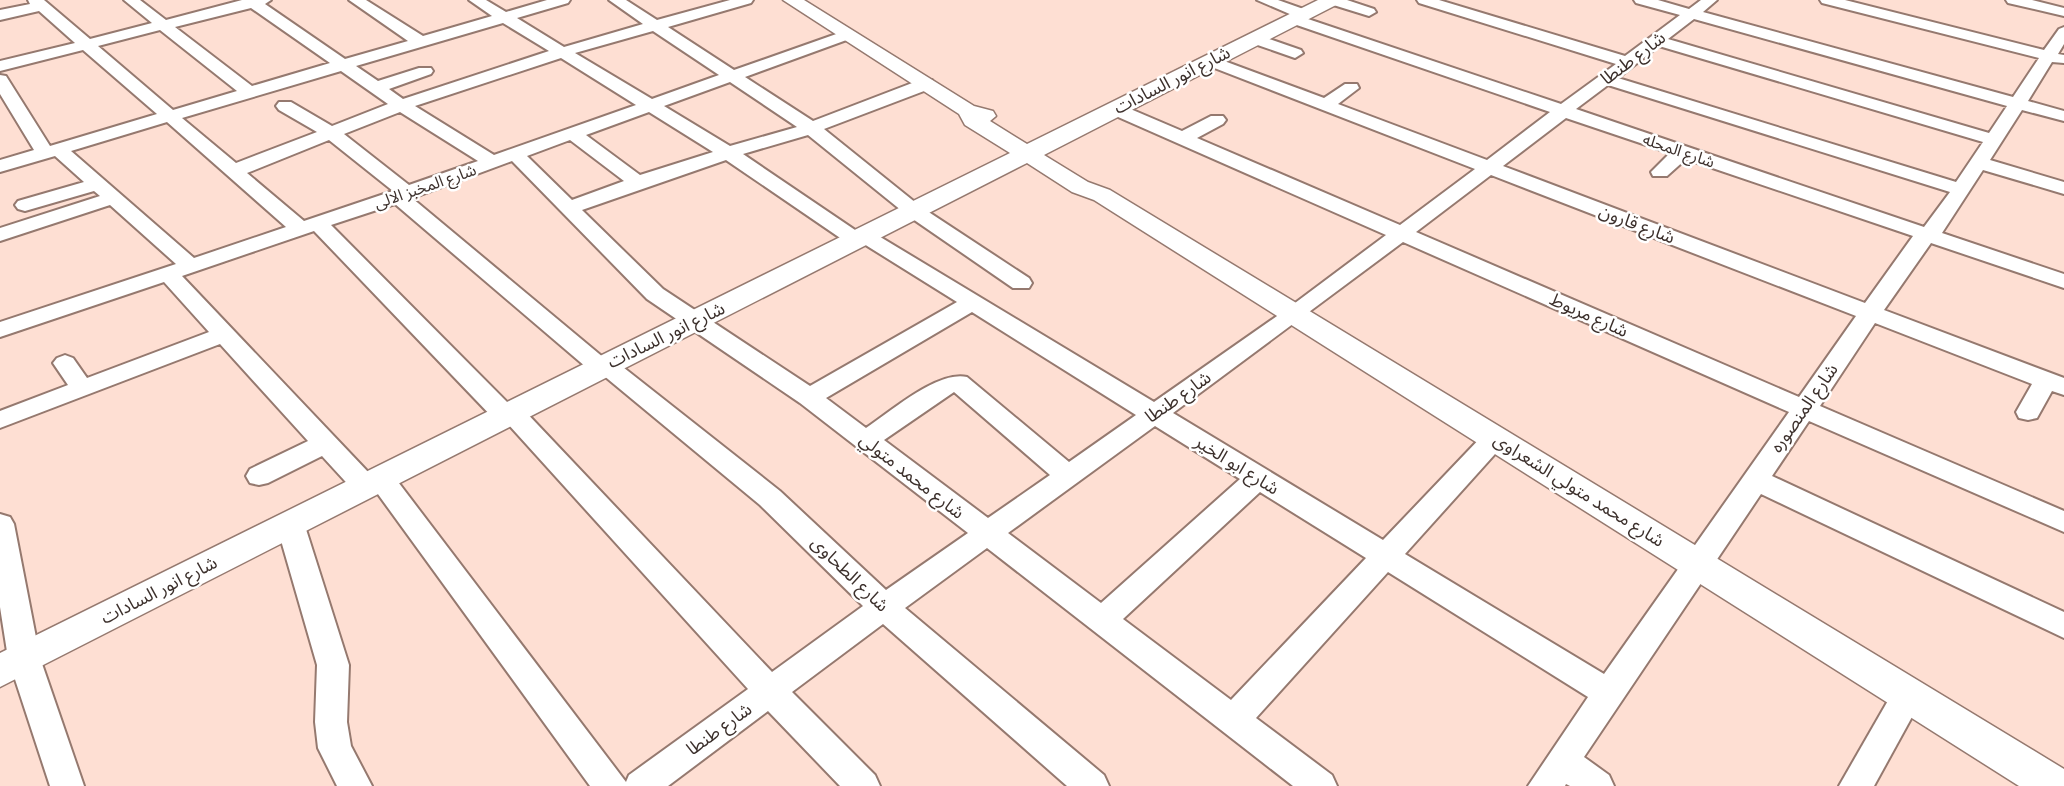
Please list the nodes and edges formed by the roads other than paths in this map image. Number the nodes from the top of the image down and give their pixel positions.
1 (131, 0) edge
2 (356, 0) edge
3 (476, 0) edge
4 (563, 0) edge
5 (616, 0) edge
6 (746, 0) edge
7 (792, 0) edge
8 (1264, 0) edge
9 (1332, 0) edge
10 (1424, 0) edge
11 (1452, 0) edge
12 (1641, 0) edge
13 (1710, 0) edge
14 (1827, 0) edge
15 (2013, 0) edge
16 (256, 1) edge
17 (37, 3) edge
18 (1368, 12) dead end
19 (2064, 12) edge
20 (1691, 14) junction
21 (0, 15) edge
22 (505, 17) junction
23 (1299, 17) junction
24 (656, 25) junction
25 (164, 26) junction
26 (2064, 32) edge
27 (847, 35) junction
28 (1255, 39) junction
29 (1655, 40) junction
30 (421, 42) junction
31 (89, 45) junction
32 (564, 52) junction
33 (1295, 53) dead end
34 (1911, 58) dead end
35 (2056, 58) edge
36 (1631, 59) junction
37 (1210, 61) junction
38 (343, 65) junction
39 (0, 66) edge
40 (425, 71) dead end
41 (1900, 71) junction
42 (734, 76) junction
43 (1605, 79) junction
44 (0, 80) edge
45 (926, 84) junction
46 (375, 88) junction
47 (1350, 88) dead end
48 (250, 93) junction
49 (2015, 103) junction
50 (401, 105) junction
51 (1325, 105) junction
52 (285, 106) dead end
53 (651, 106) junction
54 (1115, 109) junction
55 (1564, 110) junction
56 (171, 116) junction
57 (2064, 116) edge
58 (1217, 120) dead end
59 (811, 128) junction
60 (331, 133) junction
61 (573, 134) junction
62 (1183, 138) junction
63 (1991, 139) junction
64 (51, 151) junction
65 (1032, 151) junction
66 (1683, 152) junction
67 (515, 154) junction
68 (730, 155) junction
69 (492, 162) junction
70 (1977, 162) junction
71 (0, 166) edge
72 (1487, 167) junction
73 (234, 171) junction
74 (1660, 172) dead end
75 (638, 183) junction
76 (98, 184) junction
77 (2064, 188) edge
78 (1960, 189) junction
79 (402, 194) junction
80 (113, 198) junction
81 (25, 205) dead end
82 (569, 208) junction
83 (914, 211) junction
84 (309, 226) junction
85 (1399, 232) junction
86 (0, 235) edge
87 (1927, 235) junction
88 (861, 238) junction
89 (180, 270) junction
90 (2064, 281) edge
91 (1021, 284) dead end
92 (973, 302) junction
93 (1869, 313) junction
94 (1295, 314) junction
95 (697, 320) junction
96 (0, 330) edge
97 (224, 334) junction
98 (65, 363) dead end
99 (604, 366) junction
100 (2055, 384) edge
101 (82, 388) junction
102 (809, 397) junction
103 (1803, 408) junction
104 (2028, 412) dead end
105 (508, 414) junction
106 (1154, 414) junction
107 (0, 420) edge
108 (1495, 439) junction
109 (866, 440) junction
110 (326, 443) junction
111 (259, 476) dead end
112 (1068, 476) junction
113 (1258, 478) junction
114 (1755, 478) junction
115 (372, 481) junction
116 (2064, 522) edge
117 (290, 523) junction
118 (0, 524) edge
119 (986, 534) junction
120 (1386, 556) junction
121 (1696, 563) junction
122 (884, 607) junction
123 (1101, 621) junction
124 (2064, 626) edge
125 (12, 664) edge
126 (770, 691) junction
127 (1608, 693) junction
128 (1908, 695) junction
129 (1233, 720) junction
130 (1554, 774) edge
131 (2047, 784) edge
132 (67, 786) edge
133 (355, 786) edge
134 (610, 786) edge
135 (641, 786) edge
136 (863, 786) edge
137 (1092, 786) edge
138 (1320, 786) edge
139 (1597, 786) edge
140 (1856, 786) edge

1 - 25 street
2 - 30 street
3 - 22 street, شارع ابو الخير
4 - 22 street
5 - 24 street
6 - 24 street
7 - 27 street, شارع محمد متولي الشعراوى
8 - 23 street, شارع المحله
9 - 18 street
9 - 23 street, شارع انور السادات
10 - 36 street
11 - 36 street
12 - 20 street
13 - 20 street, شارع طنطا
14 - 35 street
15 - 19 street
16 - 25 street
16 - 38 street
17 - 21 street
17 - 31 street
20 - 29 street, شارع طنطا
20 - 41 street
22 - 30 street
22 - 32 street, شارع ابو الخير
23 - 28 street, شارع انور السادات
23 - 55 street, شارع المحله
24 - 32 street
24 - 42 street
25 - 31 street
25 - 48 street
26 - 35 street, شارع المنصوره
27 - 42 street, شارع المخبز الالى
27 - 45 street, شارع محمد متولي الشعراوى
28 - 33 street
28 - 37 street, شارع انور السادات
29 - 36 street, شارع طنطا
29 - 63 street
30 - 38 street
31 - 39 street
31 - 56 street
32 - 50 street
32 - 53 street, شارع ابو الخير
34 - 41 street
35 - 49 street, شارع المنصوره
36 - 43 street, شارع طنطا
37 - 51 street, شارع قارون
37 - 54 street, شارع انور السادات
38 - 46 street
38 - 48 street
40 - 46 street
41 - 49 street
42 - 53 street, شارع المخبز الالى
42 - 59 street
43 - 55 street, شارع طنطا
43 - 78 street
44 - 64 street
45 - 59 street
45 - 65 street, شارع محمد متولي الشعراوى
46 - 50 street
47 - 51 street
48 - 56 street
49 - 57 street
49 - 63 street, شارع المنصوره
50 - 60 street
50 - 69 street
51 - 72 street, شارع قارون
52 - 60 street, شارع الطحاوى
53 - 61 street, شارع المخبز الالى
53 - 68 street, شارع ابو الخير
54 - 62 street, شارع مريوط
54 - 65 street, شارع انور السادات
55 - 66 street, شارع المحله
55 - 72 street, شارع طنطا
56 - 64 street
56 - 73 street
58 - 62 street
59 - 68 street
59 - 83 street
60 - 73 street
60 - 79 street, شارع الطحاوى
61 - 67 street, شارع المخبز الالى
61 - 75 street
62 - 85 street, شارع مريوط
63 - 70 street, شارع المنصوره
64 - 71 street
64 - 76 street
65 - 83 street, شارع انور السادات
65 - 94 street, شارع محمد متولي الشعراوى
66 - 74 street
66 - 87 street, شارع المحله
67 - 69 street, شارع المخبز الالى
67 - 82 street, شارع محمد متولي
68 - 75 street
68 - 88 street, شارع ابو الخير
69 - 79 street, شارع المخبز الالى
70 - 77 street
70 - 78 street, شارع المنصوره
72 - 85 street, شارع طنطا
72 - 93 street, شارع قارون
73 - 84 street
75 - 82 street
76 - 80 street
76 - 81 street
78 - 87 street, شارع المنصوره
79 - 84 street, شارع المخبز الالى
79 - 99 street, شارع الطحاوى
80 - 86 street
80 - 89 street
82 - 95 street, شارع محمد متولي
83 - 88 street, شارع انور السادات
83 - 91 street
84 - 89 street, شارع المخبز الالى
84 - 105 street
85 - 94 street, شارع طنطا
85 - 103 street, شارع مريوط
87 - 90 street, شارع المحله
87 - 93 street, شارع المنصوره
88 - 92 street, شارع ابو الخير
88 - 95 street, شارع انور السادات
89 - 96 street, شارع المخبز الالى
89 - 97 street
92 - 102 street
92 - 106 street, شارع ابو الخير
93 - 100 street, شارع قارون
93 - 103 street, شارع المنصوره
94 - 106 street, شارع طنطا
94 - 108 street, شارع محمد متولي الشعراوى
95 - 99 street, شارع انور السادات
95 - 102 street, شارع محمد متولي
97 - 101 street
97 - 110 street
98 - 101 street
99 - 105 street, شارع انور السادات
99 - 122 street, شارع الطحاوى
100 - 104 street
101 - 107 street
102 - 109 street, شارع محمد متولي
103 - 114 street, شارع المنصوره
103 - 116 street, شارع مريوط
105 - 115 street, شارع انور السادات
105 - 126 street
106 - 112 street, شارع طنطا
106 - 113 street, شارع ابو الخير
108 - 120 street
108 - 121 street, شارع محمد متولي الشعراوى
109 - 112 street
109 - 119 street, شارع محمد متولي
110 - 111 street
110 - 115 street
112 - 119 street, شارع طنطا
113 - 120 street, شارع ابو الخير
113 - 123 street
114 - 121 street, شارع المنصوره
114 - 124 street
115 - 117 street, شارع انور السادات
115 - 134 street
117 - 125 street, شارع انور السادات
117 - 133 street
118 - 125 street
119 - 122 street, شارع طنطا
119 - 123 street, شارع محمد متولي
120 - 127 street, شارع ابو الخير
120 - 129 street
121 - 127 street, شارع المنصوره
121 - 128 street, شارع محمد متولي الشعراوى
122 - 126 street, شارع طنطا
122 - 137 street, شارع الطحاوى
123 - 129 street, شارع محمد متولي
125 - 132 street
126 - 135 street, شارع طنطا
126 - 136 street
127 - 130 street, شارع المنصوره
128 - 131 street, شارع محمد متولي الشعراوى
128 - 140 street
129 - 138 street, شارع محمد متولي
130 - 139 street

